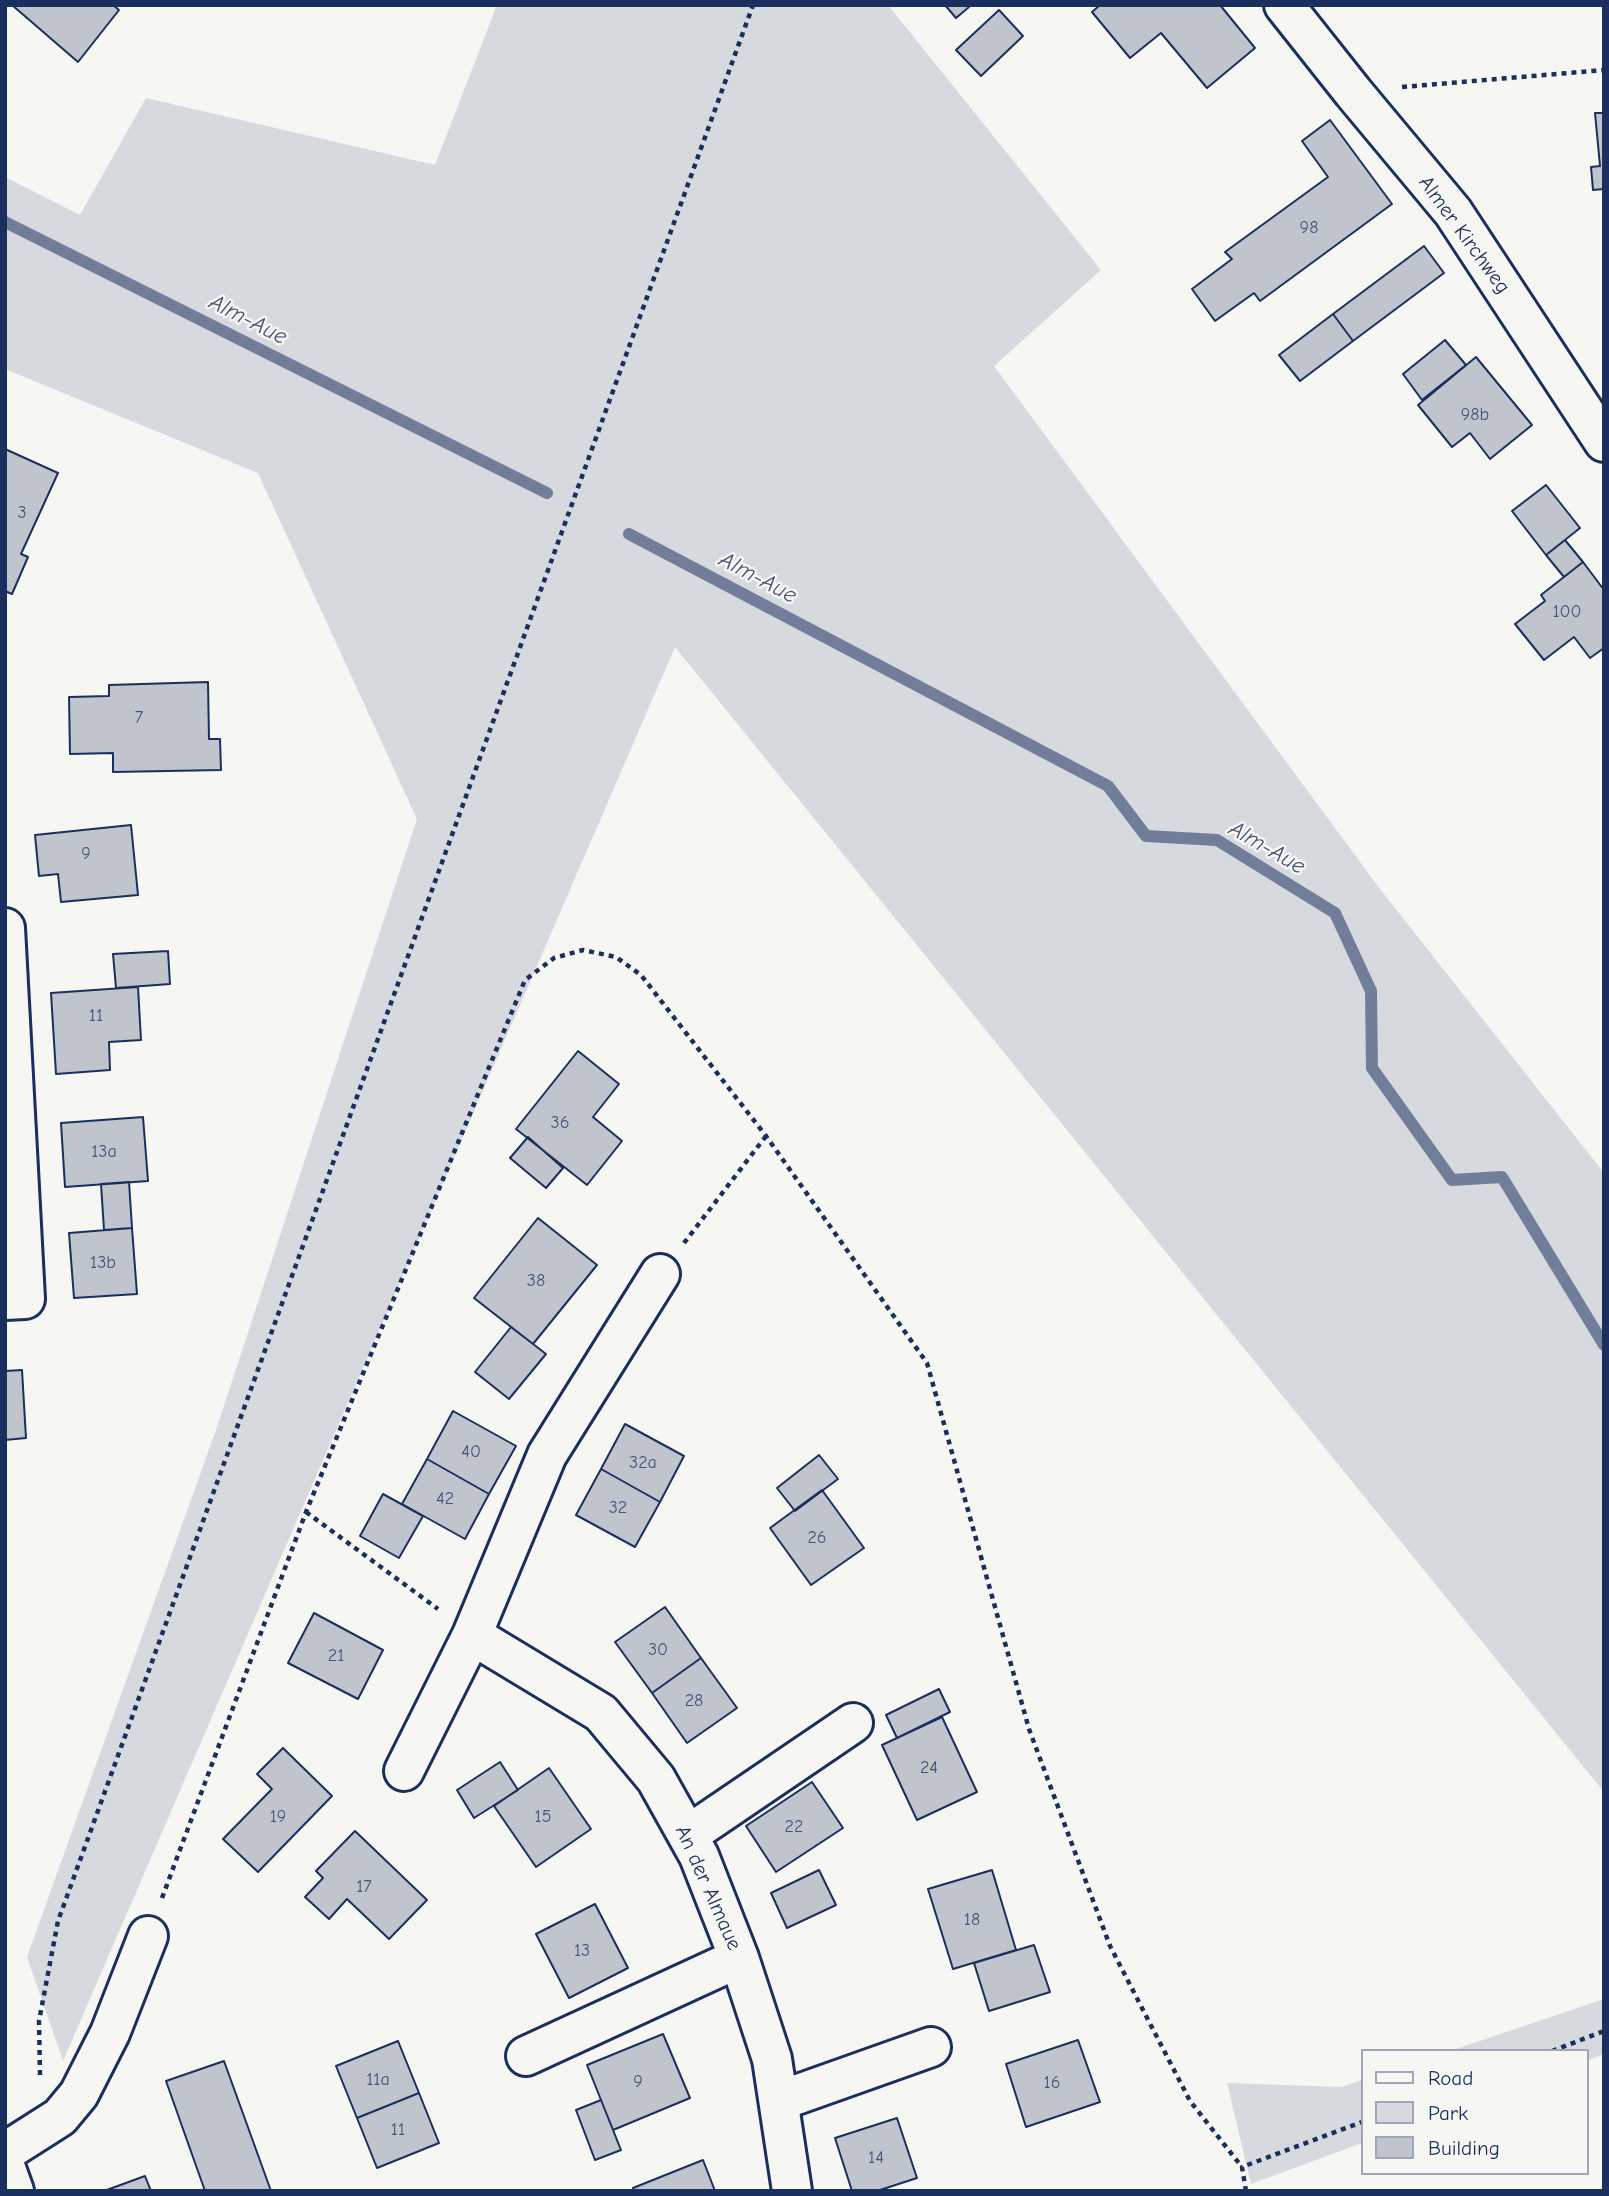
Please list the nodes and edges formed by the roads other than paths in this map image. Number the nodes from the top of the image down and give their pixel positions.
1 (1284, 5) edge
2 (1604, 442) edge
3 (5, 928) edge
4 (660, 1274) road end
5 (5, 1300) edge
6 (472, 1635) junction
7 (853, 1723) dead end
8 (404, 1771) dead end
9 (688, 1835) junction
10 (148, 1936) road end
11 (739, 1958) junction
12 (931, 2047) dead end
13 (526, 2056) dead end
14 (779, 2101) junction
15 (5, 2152) edge
16 (5, 2166) edge
17 (14, 2191) edge
18 (792, 2191) edge

1 - 2 street, Almer Kirchweg
3 - 5 street
4 - 6 street
6 - 8 street
6 - 9 street, An der Almaue
7 - 9 street
9 - 11 street, An der Almaue
10 - 15 street
11 - 13 street
11 - 14 street, An der Almaue
12 - 14 street
14 - 18 street, An der Almaue
16 - 17 street

